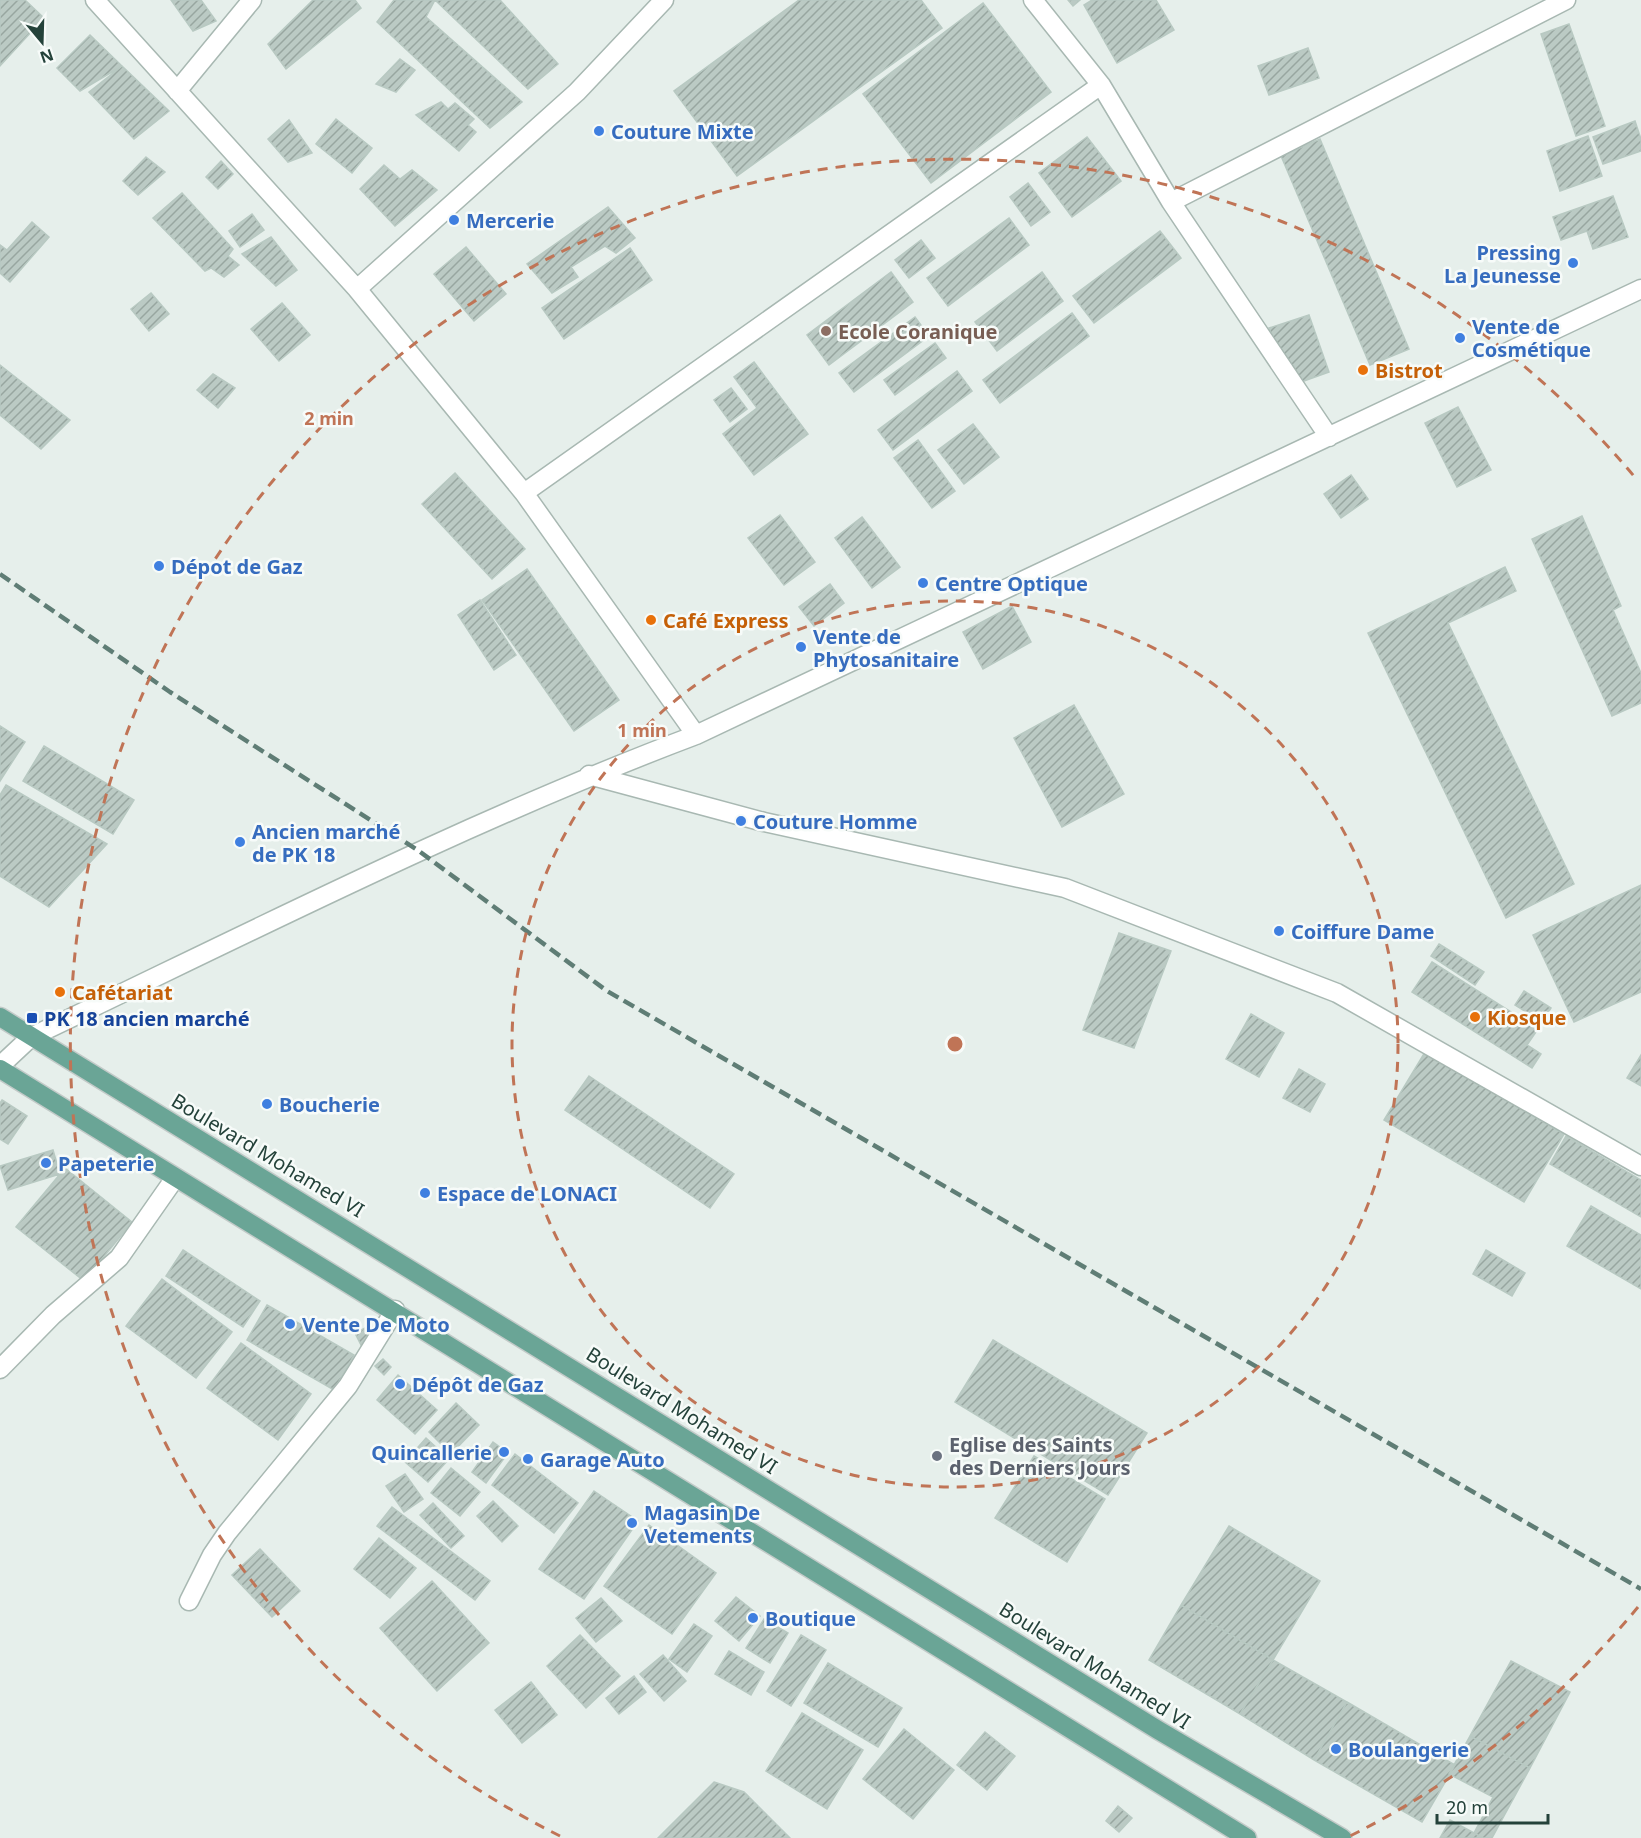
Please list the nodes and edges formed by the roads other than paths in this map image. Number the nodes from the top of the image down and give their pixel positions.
1 (95, 0) edge
2 (252, 0) edge
3 (664, 0) edge
4 (1033, 0) edge
5 (1566, 0) edge
6 (1101, 85) junction
7 (177, 91) junction
8 (1171, 202) junction
9 (1641, 288) edge
10 (357, 289) junction
11 (1329, 437) junction
12 (524, 493) junction
13 (696, 735) junction
14 (590, 775) junction
15 (0, 1017) edge
16 (31, 1037) junction
17 (0, 1067) edge
18 (1641, 1166) edge
19 (175, 1178) junction
20 (395, 1310) junction
21 (0, 1369) edge
22 (189, 1601) dead end
23 (1247, 1838) edge
24 (1342, 1838) edge

1 - 7 street
2 - 7 street
3 - 10 street
4 - 6 street
5 - 8 street
6 - 8 street
6 - 12 street
7 - 10 street
8 - 11 street
9 - 11 street
10 - 12 street
11 - 13 street
12 - 13 street
13 - 14 street
14 - 16 street
14 - 18 street
15 - 16 main road, Boulevard Mohamed VI
16 - 17 street
16 - 24 main road, Boulevard Mohamed VI
17 - 19 main road
19 - 20 main road
19 - 21 street
20 - 22 street
20 - 23 main road

